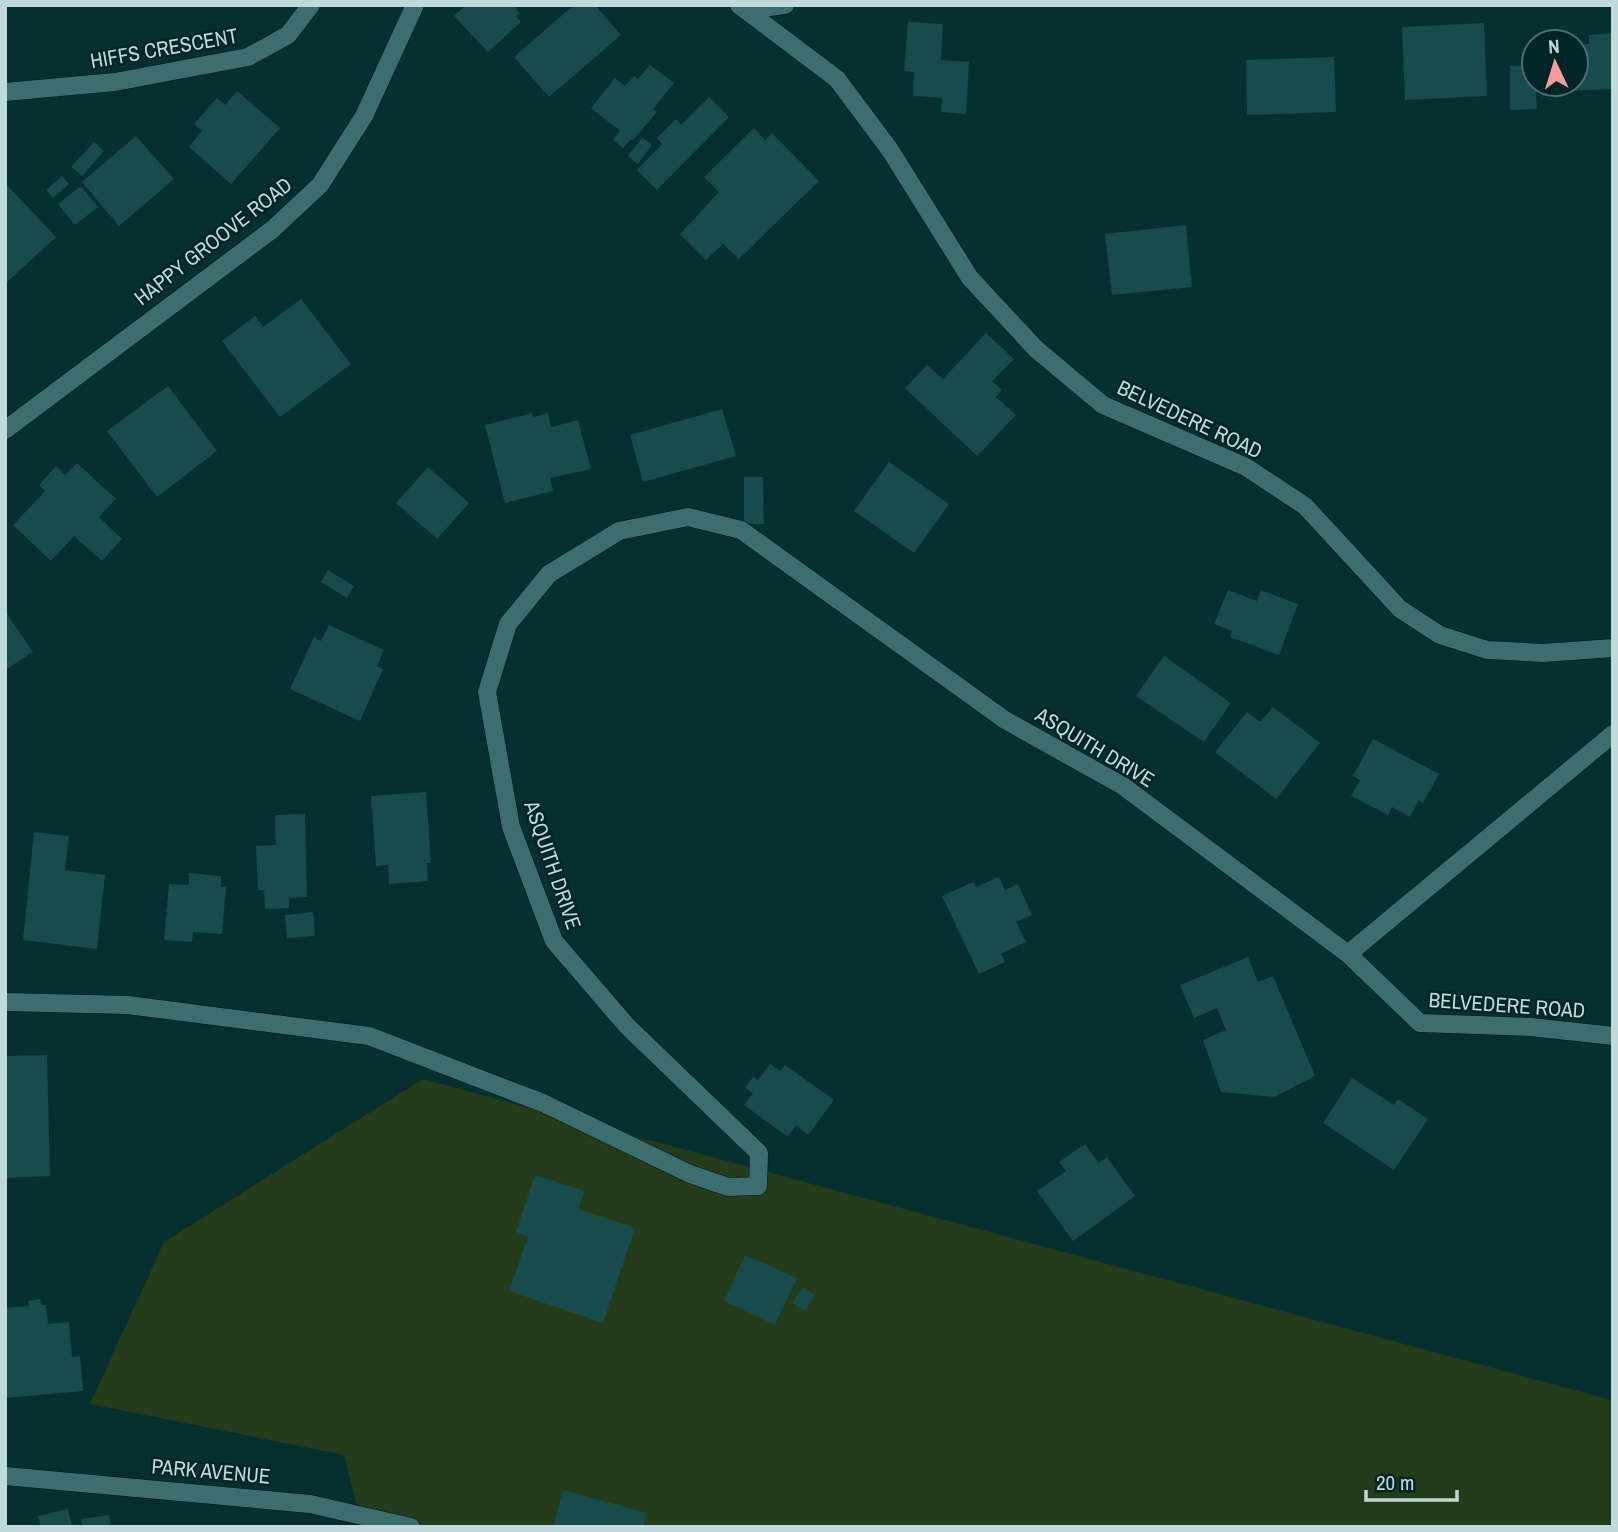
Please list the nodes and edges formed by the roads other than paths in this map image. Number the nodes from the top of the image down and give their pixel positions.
1 (311, 5) edge
2 (415, 5) edge
3 (785, 5) edge
4 (743, 8) edge
5 (5, 92) edge
6 (5, 430) edge
7 (1613, 648) edge
8 (1613, 734) edge
9 (1348, 954) junction
10 (5, 1002) edge
11 (1613, 1036) edge
12 (5, 1476) edge
13 (411, 1527) edge

1 - 5 street, HIFFS CRESCENT
2 - 6 street, HAPPY GROOVE ROAD
3 - 4 street
4 - 7 street, BELVEDERE ROAD
8 - 9 street
9 - 10 street, ASQUITH DRIVE
9 - 11 street, BELVEDERE ROAD
12 - 13 street, PARK AVENUE

